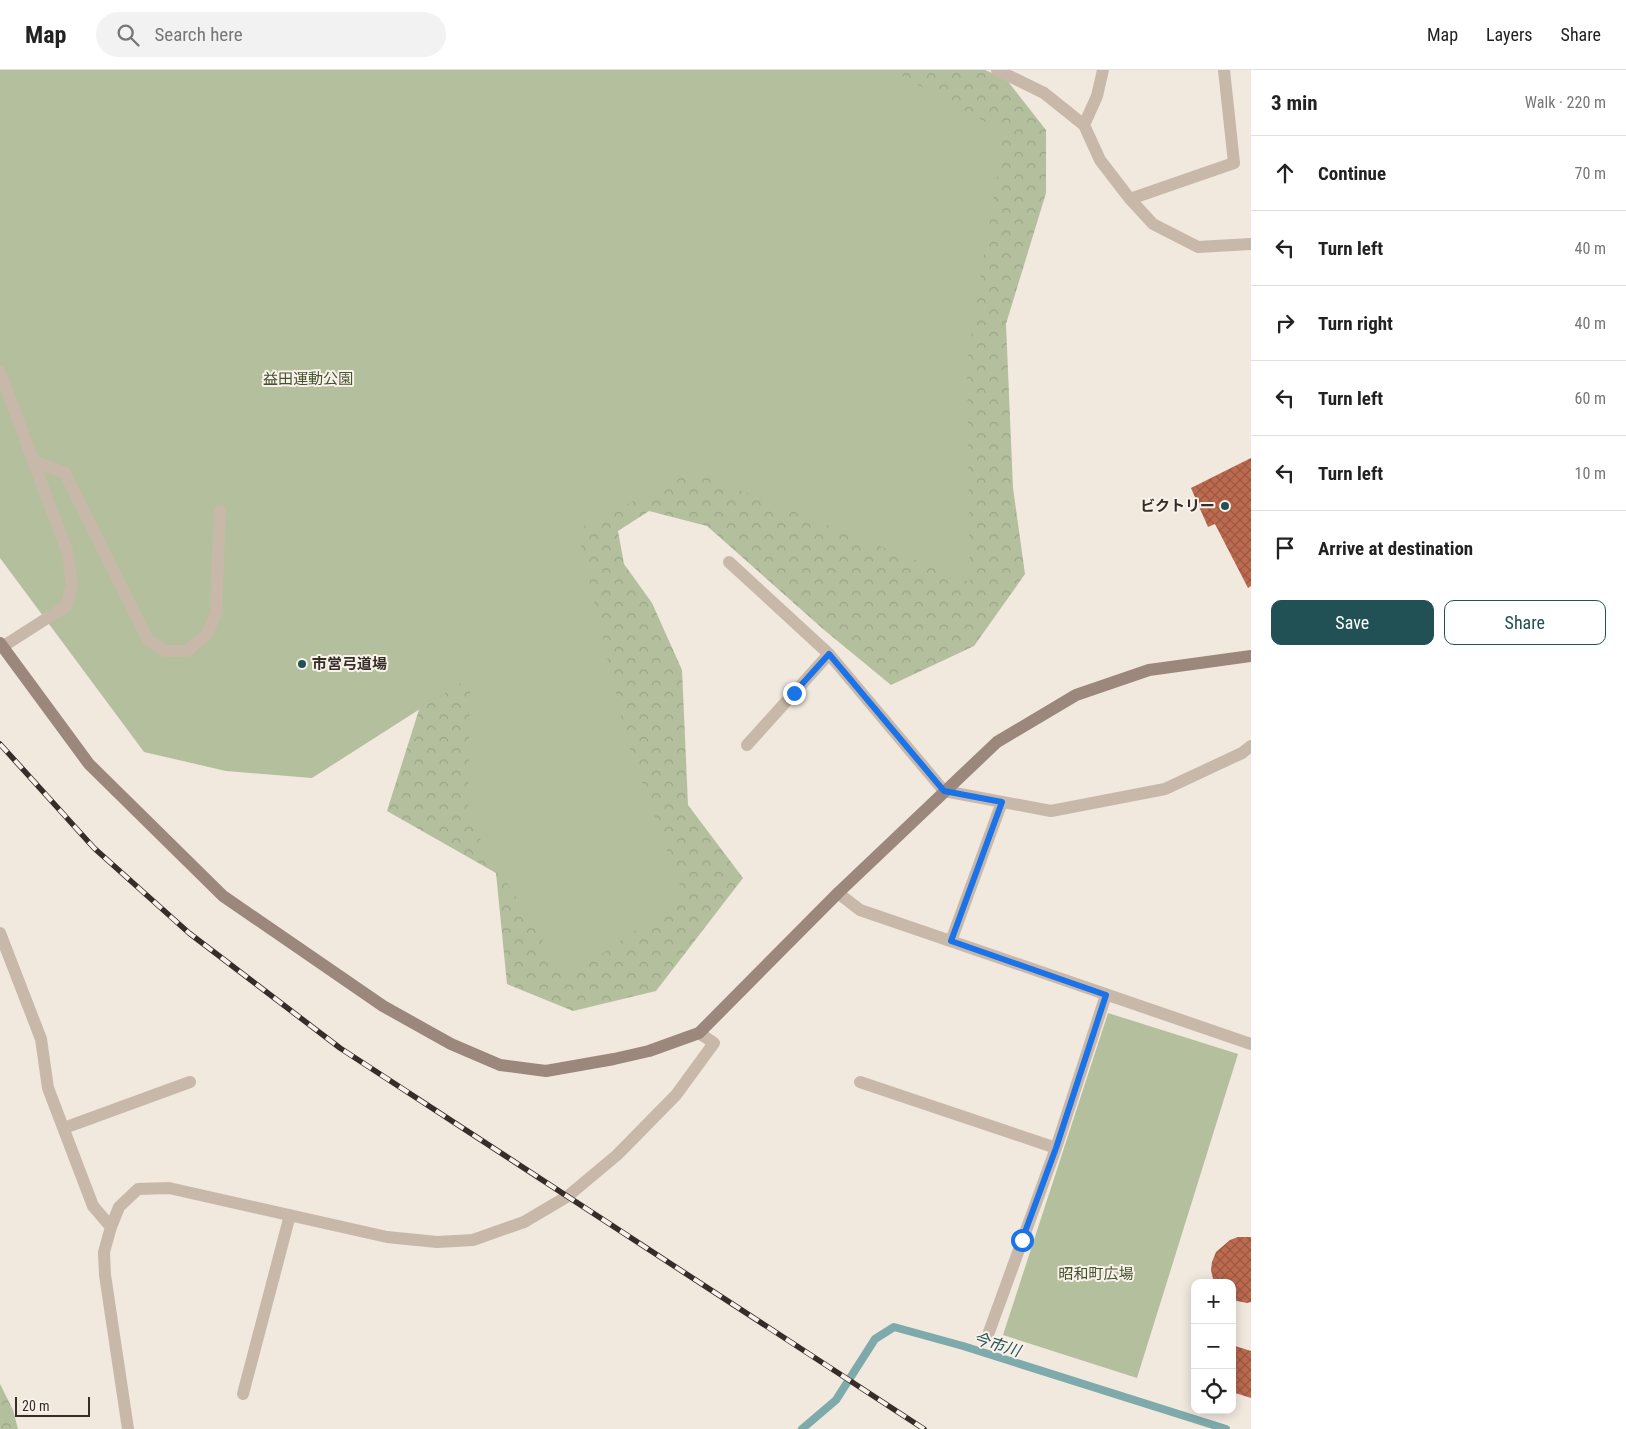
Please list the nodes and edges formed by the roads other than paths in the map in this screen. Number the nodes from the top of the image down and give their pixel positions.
1 (998, 70) edge
2 (1103, 70) edge
3 (1224, 70) edge
4 (1084, 125) junction
5 (1130, 199) junction
6 (1251, 244) edge
7 (0, 372) edge
8 (33, 461) junction
9 (220, 510) dead end
10 (729, 562) dead end
11 (1, 645) edge
12 (829, 654) junction
13 (1251, 656) edge
14 (747, 745) dead end
15 (1251, 746) edge
16 (944, 791) junction
17 (1002, 802) junction
18 (838, 893) junction
19 (0, 933) edge
20 (951, 941) junction
21 (1106, 995) junction
22 (699, 1033) junction
23 (1251, 1044) edge
24 (190, 1082) dead end
25 (860, 1082) dead end
26 (64, 1128) junction
27 (1056, 1148) junction
28 (290, 1215) junction
29 (111, 1227) junction
30 (989, 1332) dead end
31 (243, 1394) dead end
32 (128, 1429) edge

1 - 4 street
2 - 4 street
3 - 5 street
4 - 5 street
5 - 6 street
7 - 8 street
8 - 9 street
8 - 11 street
10 - 12 street
11 - 22 street
12 - 14 street
12 - 16 street
13 - 16 street
15 - 17 street
16 - 17 street
16 - 18 street
17 - 20 street
18 - 20 street
18 - 22 street
19 - 26 street
20 - 21 street
21 - 23 street
21 - 27 street
22 - 28 street
24 - 26 street
25 - 27 street
26 - 29 street
27 - 30 street
28 - 29 street
28 - 31 street
29 - 32 street

